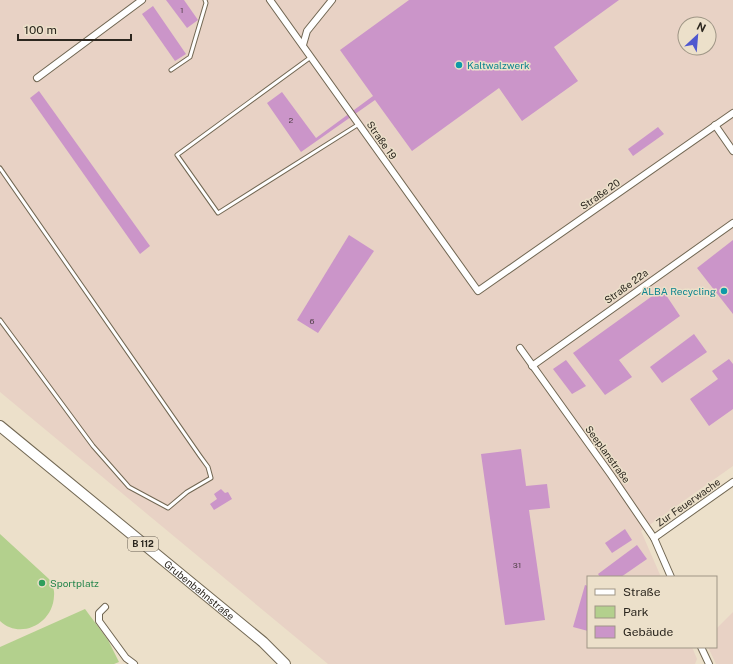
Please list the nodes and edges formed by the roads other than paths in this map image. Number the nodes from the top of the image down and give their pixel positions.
1 (142, 0) edge
2 (205, 0) edge
3 (270, 0) edge
4 (332, 0) edge
5 (303, 45) junction
6 (311, 57) junction
7 (171, 70) dead end
8 (37, 78) dead end
9 (733, 113) edge
10 (359, 124) junction
11 (715, 126) junction
12 (733, 151) edge
13 (0, 168) edge
14 (733, 223) edge
15 (478, 291) joint
16 (0, 320) edge
17 (520, 348) dead end
18 (532, 366) junction
19 (0, 426) edge
20 (733, 482) edge
21 (654, 538) junction
22 (671, 576) edge
23 (104, 607) dead end
24 (701, 648) edge
25 (134, 664) edge
26 (285, 664) edge
27 (708, 664) edge

1 - 8 street
2 - 7 lane
3 - 5 street, Straße 19
4 - 5 street
5 - 6 street, Straße 19
6 - 10 street, Straße 19
6 - 10 lane
9 - 11 street, Straße 20
10 - 15 street, Straße 19
11 - 12 street
11 - 15 street, Straße 20
13 - 16 lane
14 - 18 street, Straße 22a
17 - 18 street, Seeplanstraße
18 - 21 street, Seeplanstraße
19 - 26 main road, Grubenbahnstraße / B 112
20 - 21 street, Zur Feuerwache
21 - 22 street, Seeplanstraße
23 - 25 street
24 - 27 street

